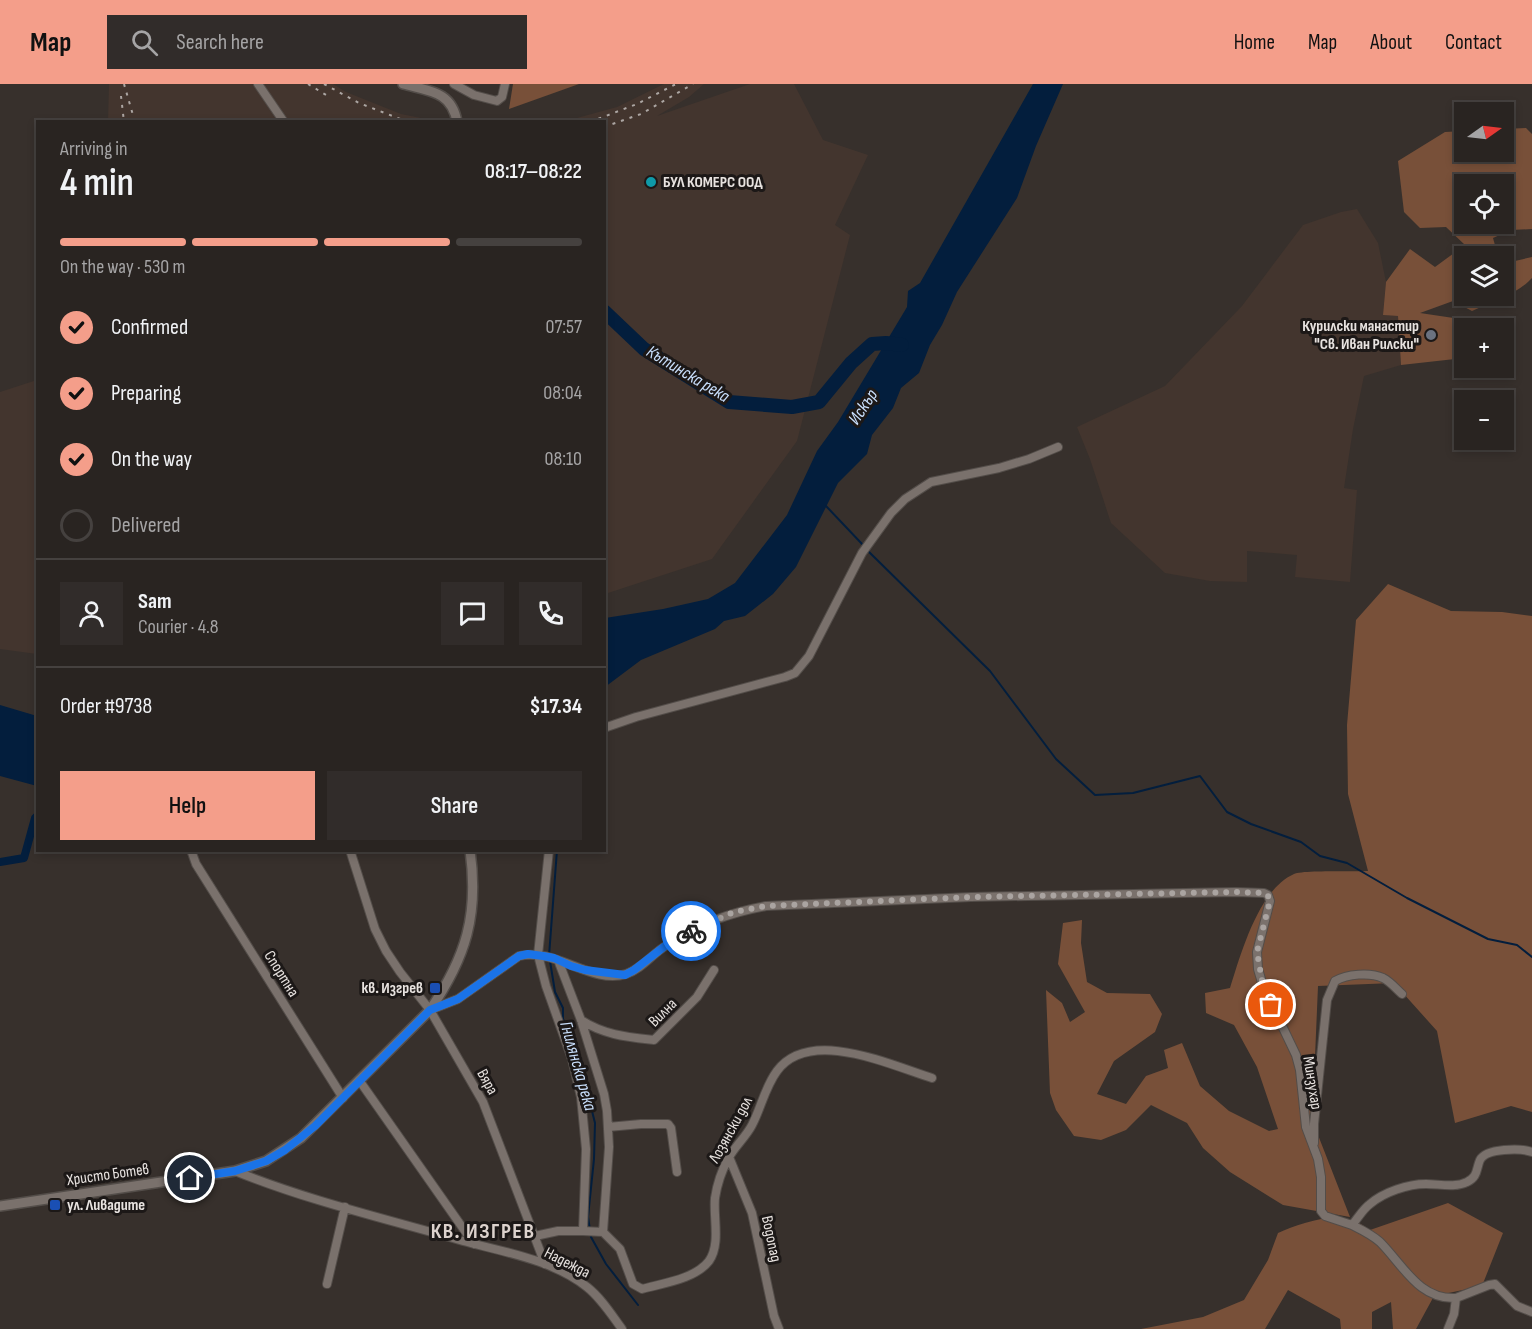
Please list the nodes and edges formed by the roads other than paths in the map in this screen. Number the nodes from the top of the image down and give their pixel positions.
1 (258, 84) edge
2 (403, 84) edge
3 (454, 84) edge
4 (505, 87) edge
5 (283, 120) edge
6 (457, 120) edge
7 (1058, 447) dead end
8 (606, 727) edge
9 (191, 852) edge
10 (351, 852) edge
11 (474, 852) edge
12 (549, 852) edge
13 (540, 956) junction
14 (556, 959) junction
15 (714, 970) dead end
16 (1402, 994) dead end
17 (430, 1010) junction
18 (581, 1020) junction
19 (932, 1078) dead end
20 (359, 1080) junction
21 (343, 1098) junction
22 (608, 1127) junction
23 (1314, 1148) junction
24 (1532, 1152) edge
25 (729, 1157) junction
26 (235, 1171) junction
27 (677, 1172) dead end
28 (0, 1206) edge
29 (345, 1207) junction
30 (1352, 1225) junction
31 (584, 1231) junction
32 (600, 1232) junction
33 (535, 1236) junction
34 (474, 1244) junction
35 (545, 1264) junction
36 (327, 1284) dead end
37 (1456, 1298) junction
38 (1532, 1312) edge
39 (622, 1329) edge
40 (779, 1329) edge
41 (1448, 1329) edge

1 - 5 street
2 - 6 street
3 - 4 street
7 - 8 street
9 - 21 street, Спортна
10 - 17 street, Вяра
11 - 17 street
12 - 13 street
13 - 14 street, Минзухар
13 - 17 street, Христо Ботев
13 - 31 street
14 - 18 street
14 - 23 street, Минзухар
15 - 18 street, Вилна
16 - 23 street
17 - 20 street, Христо Ботев
17 - 33 street, Вяра
18 - 22 street
19 - 25 street, Лозянски дол
20 - 21 street, Христо Ботев
20 - 34 street
21 - 26 street, Христо Ботев
22 - 27 street
22 - 32 street
23 - 30 street, Минзухар
24 - 30 street
25 - 32 street, Лозянски дол
25 - 40 street, Водопад
26 - 28 street, Христо Ботев
26 - 29 street, Надежда
29 - 34 street, Надежда
29 - 36 street
30 - 37 street
31 - 32 street
31 - 33 street
33 - 35 street, Вяра
34 - 35 street, Надежда
35 - 39 street, Надежда
37 - 38 street
37 - 41 street

